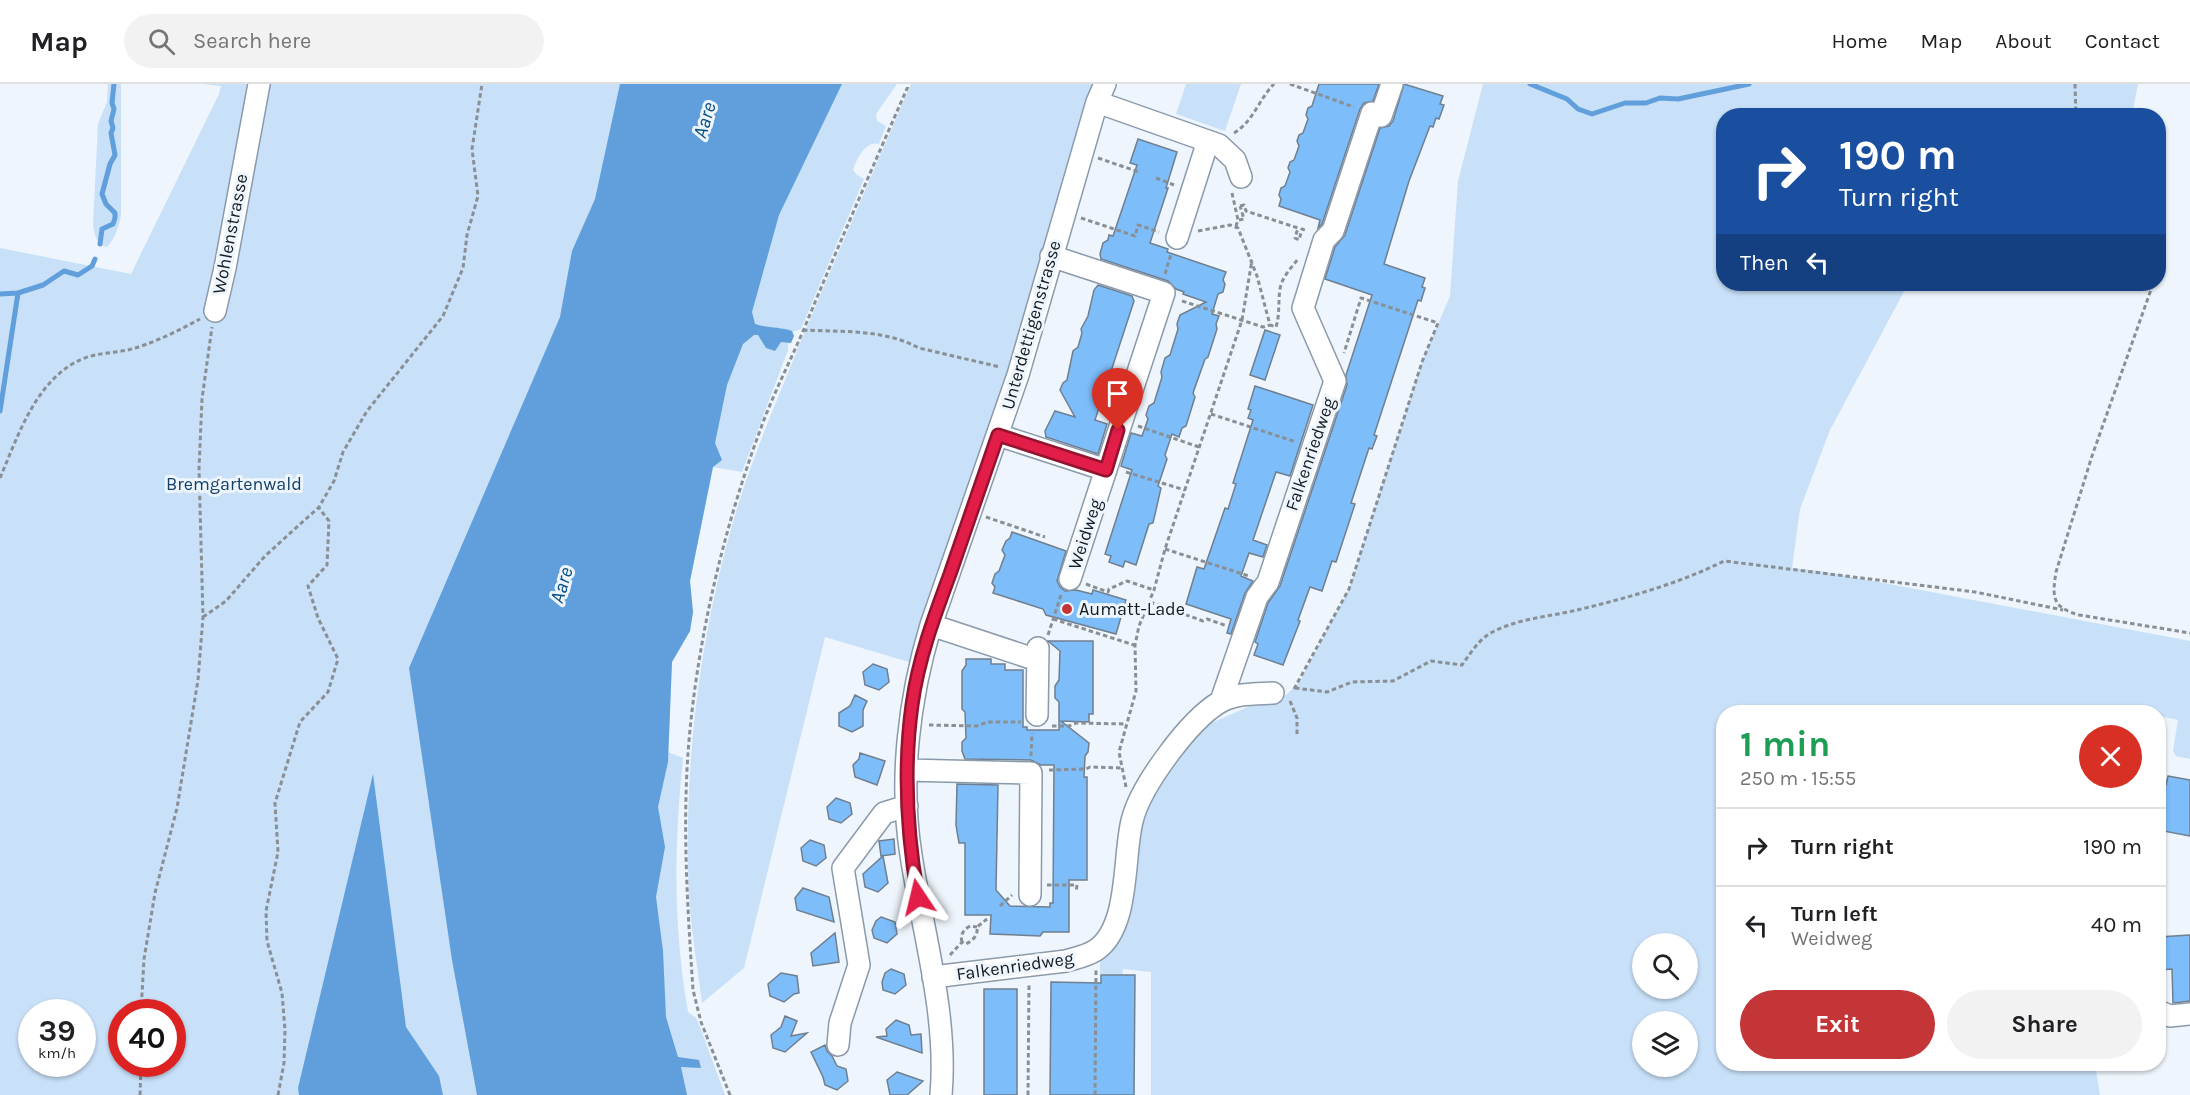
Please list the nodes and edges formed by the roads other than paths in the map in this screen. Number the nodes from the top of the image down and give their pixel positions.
1 (259, 84) edge
2 (1392, 84) edge
3 (1101, 93) edge
4 (1208, 141) junction
5 (1235, 180) road end
6 (1177, 238) road end
7 (1051, 256) junction
8 (215, 311) road end
9 (998, 435) junction
10 (1106, 468) junction
11 (1070, 579) road end
12 (931, 625) junction
13 (1273, 693) dead end
14 (1221, 701) junction
15 (1033, 723) road end
16 (907, 770) junction
17 (907, 806) junction
18 (1030, 890) road end
19 (940, 976) junction
20 (2166, 1014) edge
21 (2190, 1014) edge
22 (838, 1045) dead end
23 (941, 1095) edge

1 - 8 street, Wohlenstrasse
2 - 14 street, Falkenriedweg
3 - 4 street
3 - 7 street, Unterdettigenstrasse
4 - 5 street
4 - 6 street
7 - 9 street, Unterdettigenstrasse
7 - 10 street, Weidweg
9 - 10 street
9 - 12 street, Unterdettigenstrasse
10 - 11 street, Weidweg
12 - 15 street
12 - 16 street, Unterdettigenstrasse
13 - 14 street, Falkenriedweg
14 - 19 street, Falkenriedweg
16 - 17 street, Unterdettigenstrasse
16 - 18 street
17 - 19 street, Unterdettigenstrasse
17 - 22 street
19 - 23 street, Unterdettigenstrasse
20 - 21 street

